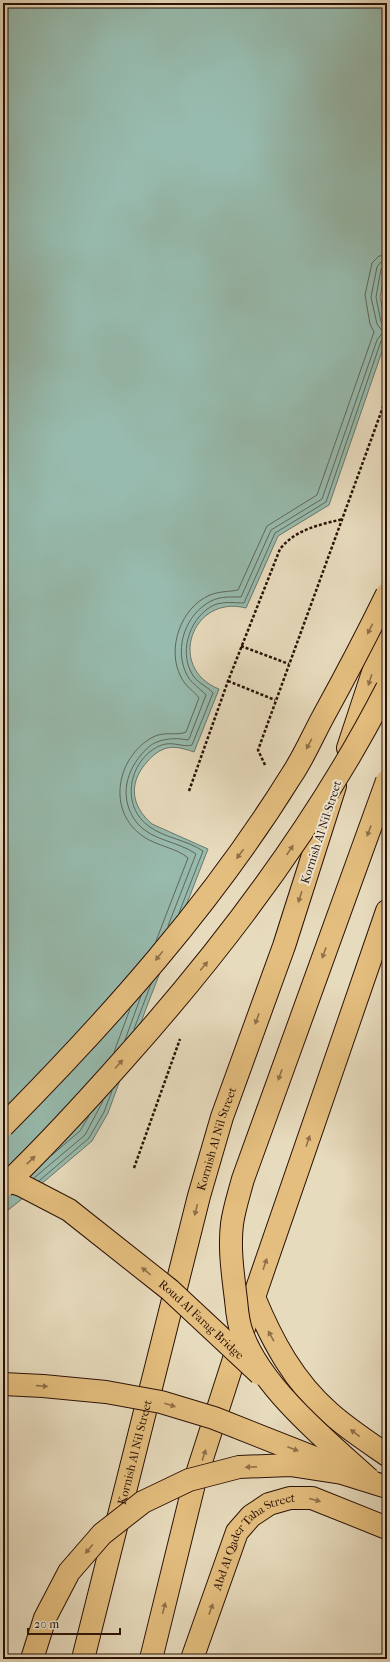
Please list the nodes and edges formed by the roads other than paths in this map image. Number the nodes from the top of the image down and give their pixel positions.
1 (387, 594) edge
2 (387, 630) edge
3 (387, 688) edge
4 (387, 781) edge
5 (387, 912) edge
6 (3, 1126) edge
7 (3, 1180) edge
8 (3, 1187) edge
9 (254, 1297) junction
10 (3, 1384) edge
11 (387, 1455) edge
12 (381, 1482) edge
13 (387, 1491) edge
14 (387, 1528) edge
15 (32, 1659) edge
16 (83, 1659) edge
17 (151, 1659) edge
18 (192, 1659) edge

1 -> 6 main road, bridge
2 -> 16 main road, Kornish Al Nil Street
8 -> 3 main road, bridge
4 -> 12 main road, bridge
9 -> 5 main road
12 -> 7 main road, Roud Al Farag Bridge, bridge
11 -> 9 main road
17 -> 9 main road
10 -> 12 main road, Roud Al Farag Bridge, bridge
12 - 13 main road, Roud Al Farag Bridge, bridge
12 -> 15 main road, bridge
18 -> 14 main road, Abd Al Qader Taha Street

